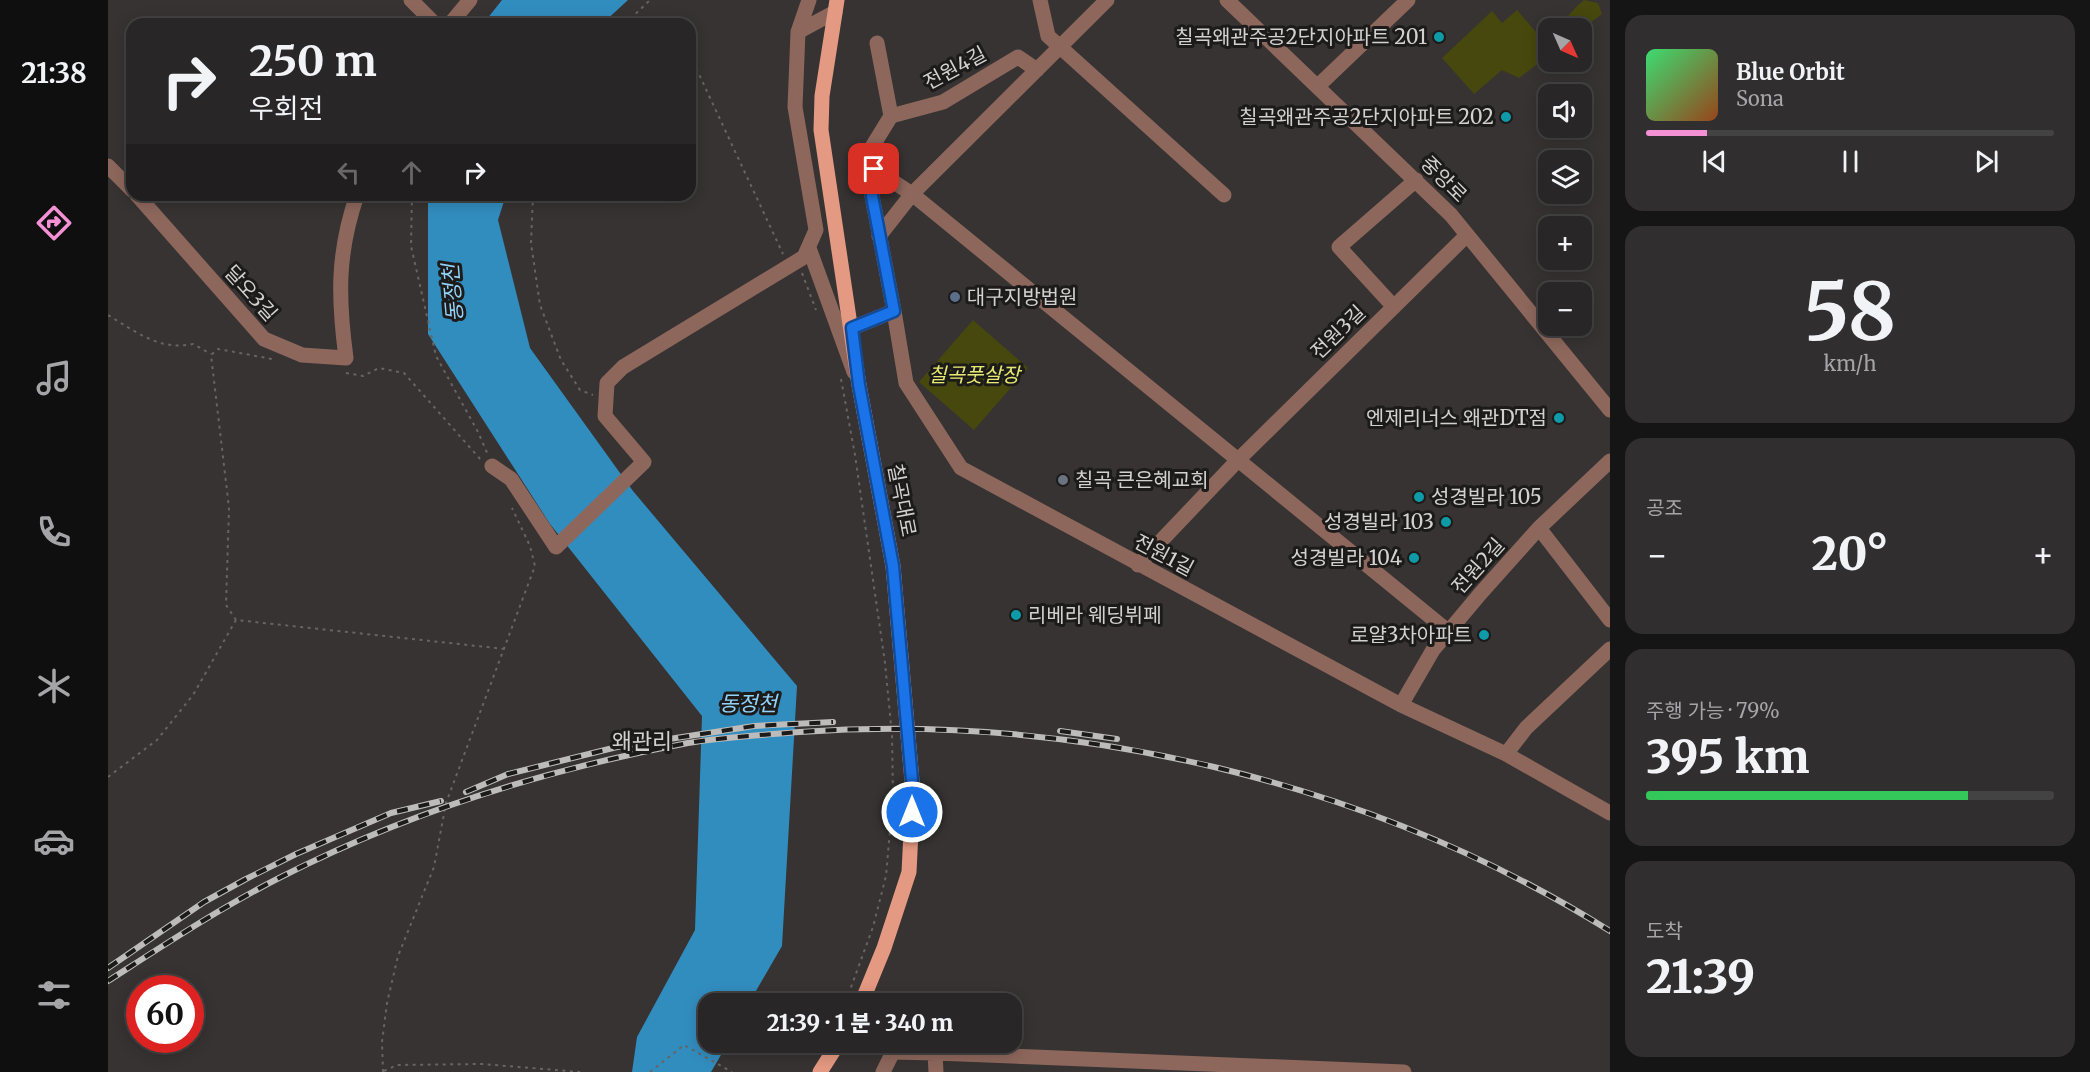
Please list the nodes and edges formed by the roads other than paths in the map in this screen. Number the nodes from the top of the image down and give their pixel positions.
1 (411, 0) edge
2 (470, 0) edge
3 (809, 0) edge
4 (1040, 0) edge
5 (1107, 0) edge
6 (1227, 0) edge
7 (1408, 0) edge
8 (836, 6) edge
9 (429, 18) edge
10 (455, 18) edge
11 (798, 32) junction
12 (877, 43) dead end
13 (1059, 47) junction
14 (1037, 70) junction
15 (1319, 85) junction
16 (891, 116) junction
17 (108, 166) edge
18 (874, 169) junction
19 (1416, 180) junction
20 (126, 184) edge
21 (912, 194) junction
22 (1224, 195) dead end
23 (142, 201) edge
24 (355, 201) edge
25 (1467, 235) junction
26 (879, 236) junction
27 (808, 248) junction
28 (1394, 307) junction
29 (894, 311) junction
30 (852, 328) junction
31 (859, 385) junction
32 (1610, 410) edge
33 (1238, 460) junction
34 (1610, 461) edge
35 (492, 466) road end
36 (1539, 528) junction
37 (1138, 565) junction
38 (1610, 620) edge
39 (1449, 632) junction
40 (1610, 649) edge
41 (1401, 705) junction
42 (1506, 754) junction
43 (1610, 813) edge
44 (858, 993) edge
45 (832, 1053) edge
46 (892, 1053) edge
47 (935, 1053) joint
48 (1265, 1069) edge
49 (820, 1072) edge
50 (883, 1072) edge
51 (936, 1072) edge
52 (1404, 1072) edge

1 - 9 street
2 - 10 street
3 - 11 street
4 - 13 street
5 - 13 street
6 - 15 street, 중앙로
7 - 15 street
8 - 11 street
8 - 30 main road, 칠곡대로
11 - 27 street
12 - 16 street
13 - 14 street
13 - 22 street
14 - 16 street, 전원4길
14 - 21 street
15 - 19 street, 중앙로
16 - 18 street, 전원1길
17 - 20 street
18 - 21 street
18 - 26 street, 전원1길
19 - 25 street, 중앙로
19 - 28 street
21 - 26 street
21 - 33 street
23 - 24 street, 달오3길
25 - 28 street, 전원3길
25 - 32 street, 중앙로
26 - 29 street, 전원1길
27 - 31 street
27 - 35 street
28 - 33 street, 전원3길
29 - 30 street
29 - 37 street, 전원1길
30 - 31 main road, 칠곡대로
31 - 44 main road, 칠곡대로
33 - 37 street, 전원3길
33 - 39 street
34 - 36 street, 전원2길
36 - 38 street
36 - 39 street, 전원2길
37 - 41 street, 전원1길
39 - 41 street, 전원2길
40 - 42 street
41 - 42 street, 전원1길
42 - 43 street, 전원1길
45 - 49 main road
46 - 50 street
47 - 48 street
47 - 51 street
48 - 52 street

